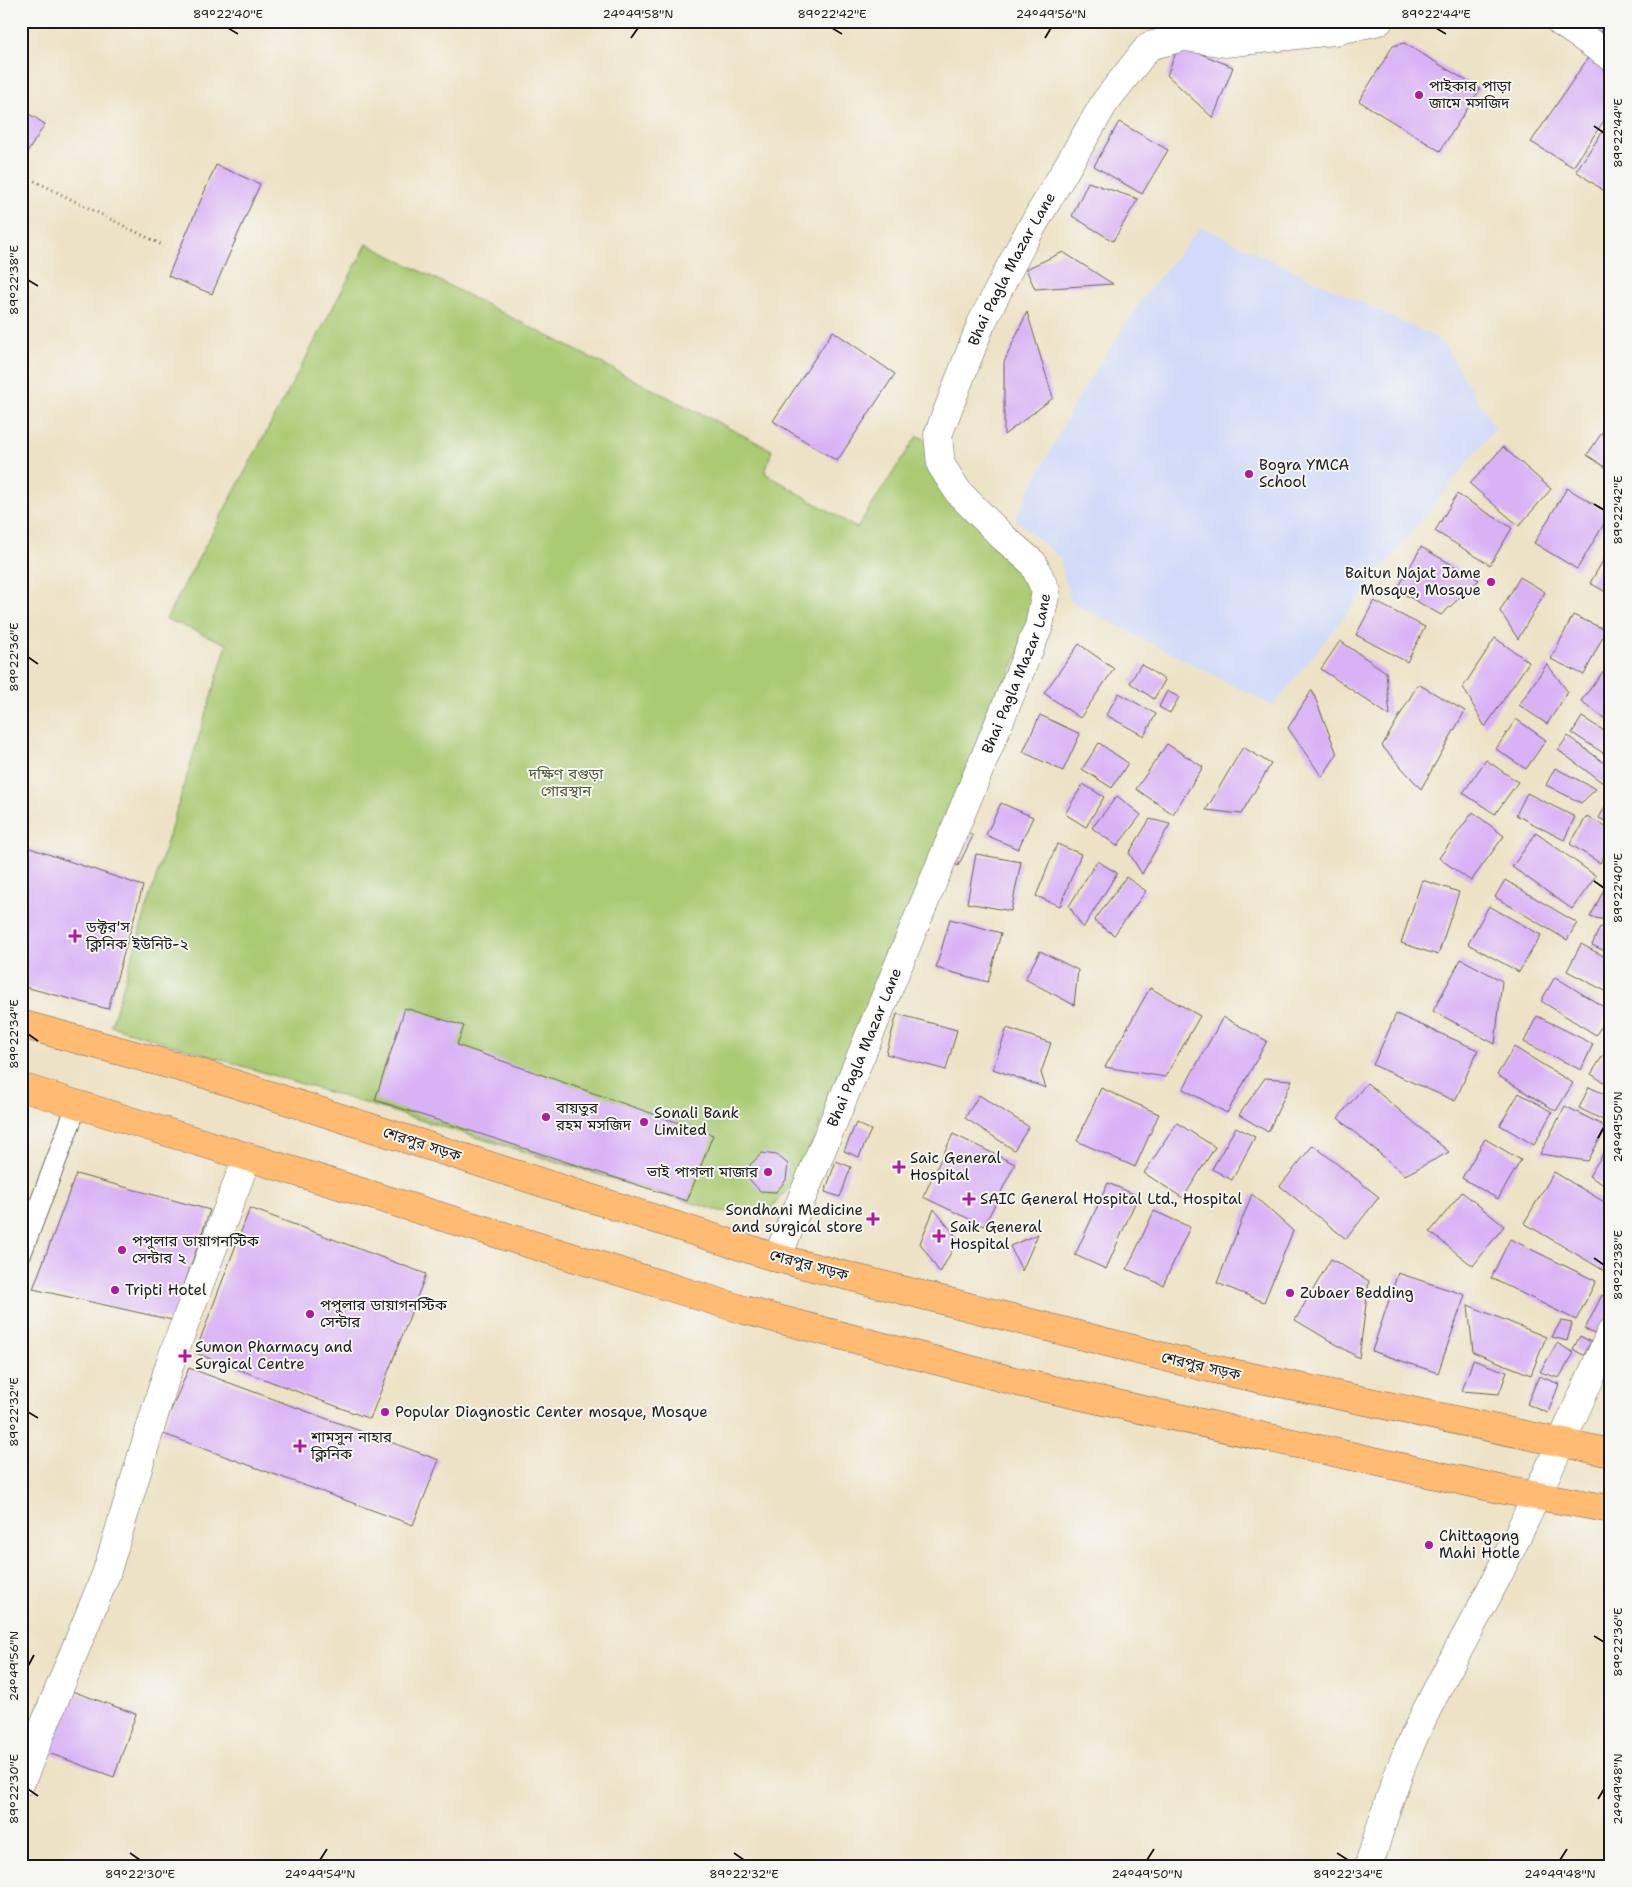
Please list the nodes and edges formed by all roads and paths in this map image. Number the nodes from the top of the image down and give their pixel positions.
1 (1379, 21) edge
2 (1559, 21) edge
3 (1611, 57) edge
4 (21, 174) edge
5 (164, 246) dead end
6 (21, 1024) edge
7 (21, 1087) edge
8 (77, 1105) junction
9 (247, 1157) junction
10 (21, 1254) edge
11 (777, 1258) junction
12 (1611, 1332) edge
13 (1561, 1443) junction
14 (1611, 1452) edge
15 (1536, 1496) junction
16 (1611, 1509) edge
17 (21, 1782) edge
18 (1369, 1866) edge

1 - 11 street, Bhai Pagla Mazar Lane
2 - 3 street
4 - 5 path
6 - 11 highway, শেরপুর সড়ক
7 - 8 highway
8 - 9 highway
8 - 10 lane
9 - 15 highway
9 - 17 street
11 - 13 highway, শেরপুর সড়ক
12 - 13 street
13 - 14 highway, শেরপুর সড়ক
13 - 15 street
15 - 16 highway
15 - 18 street

